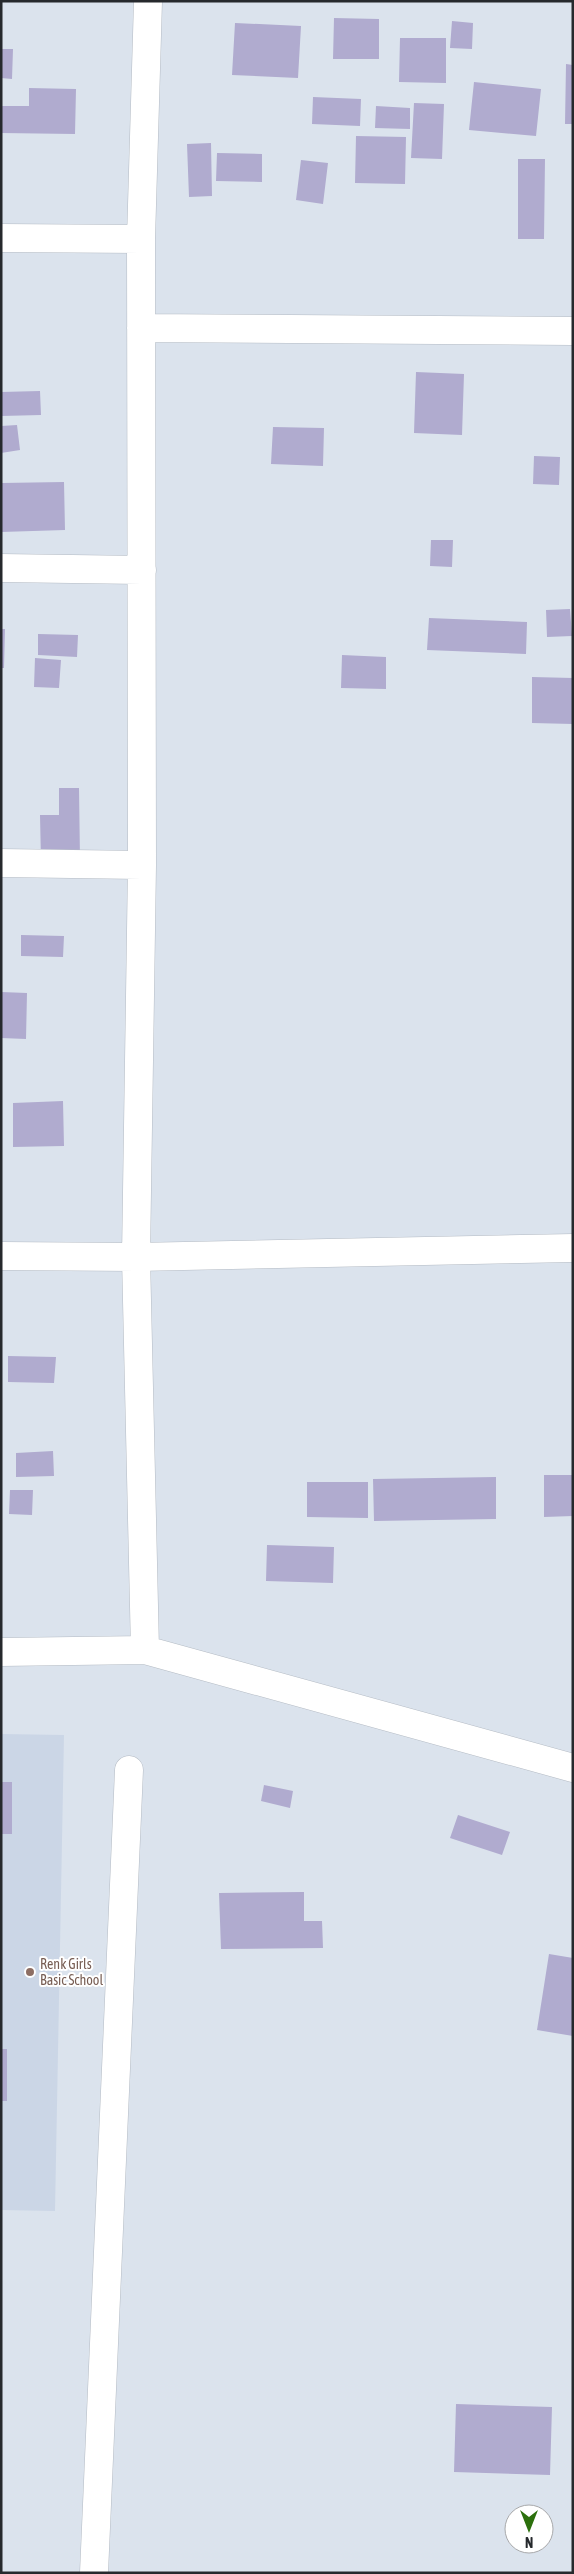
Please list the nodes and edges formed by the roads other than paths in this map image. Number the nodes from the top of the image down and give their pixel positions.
1 (148, 1) edge
2 (1, 238) edge
3 (140, 239) junction
4 (140, 328) junction
5 (573, 331) edge
6 (1, 568) edge
7 (142, 570) junction
8 (1, 863) edge
9 (142, 865) junction
10 (573, 1248) edge
11 (1, 1256) edge
12 (136, 1258) junction
13 (146, 1650) junction
14 (1, 1652) edge
15 (573, 1768) edge
16 (129, 1770) dead end
17 (94, 2573) edge

1 - 3 street
2 - 3 street
3 - 4 street
4 - 5 street
4 - 7 street
6 - 7 street
7 - 9 street
8 - 9 street
9 - 12 street
10 - 12 street
11 - 12 street
12 - 13 street
13 - 14 street
13 - 15 street
16 - 17 street

